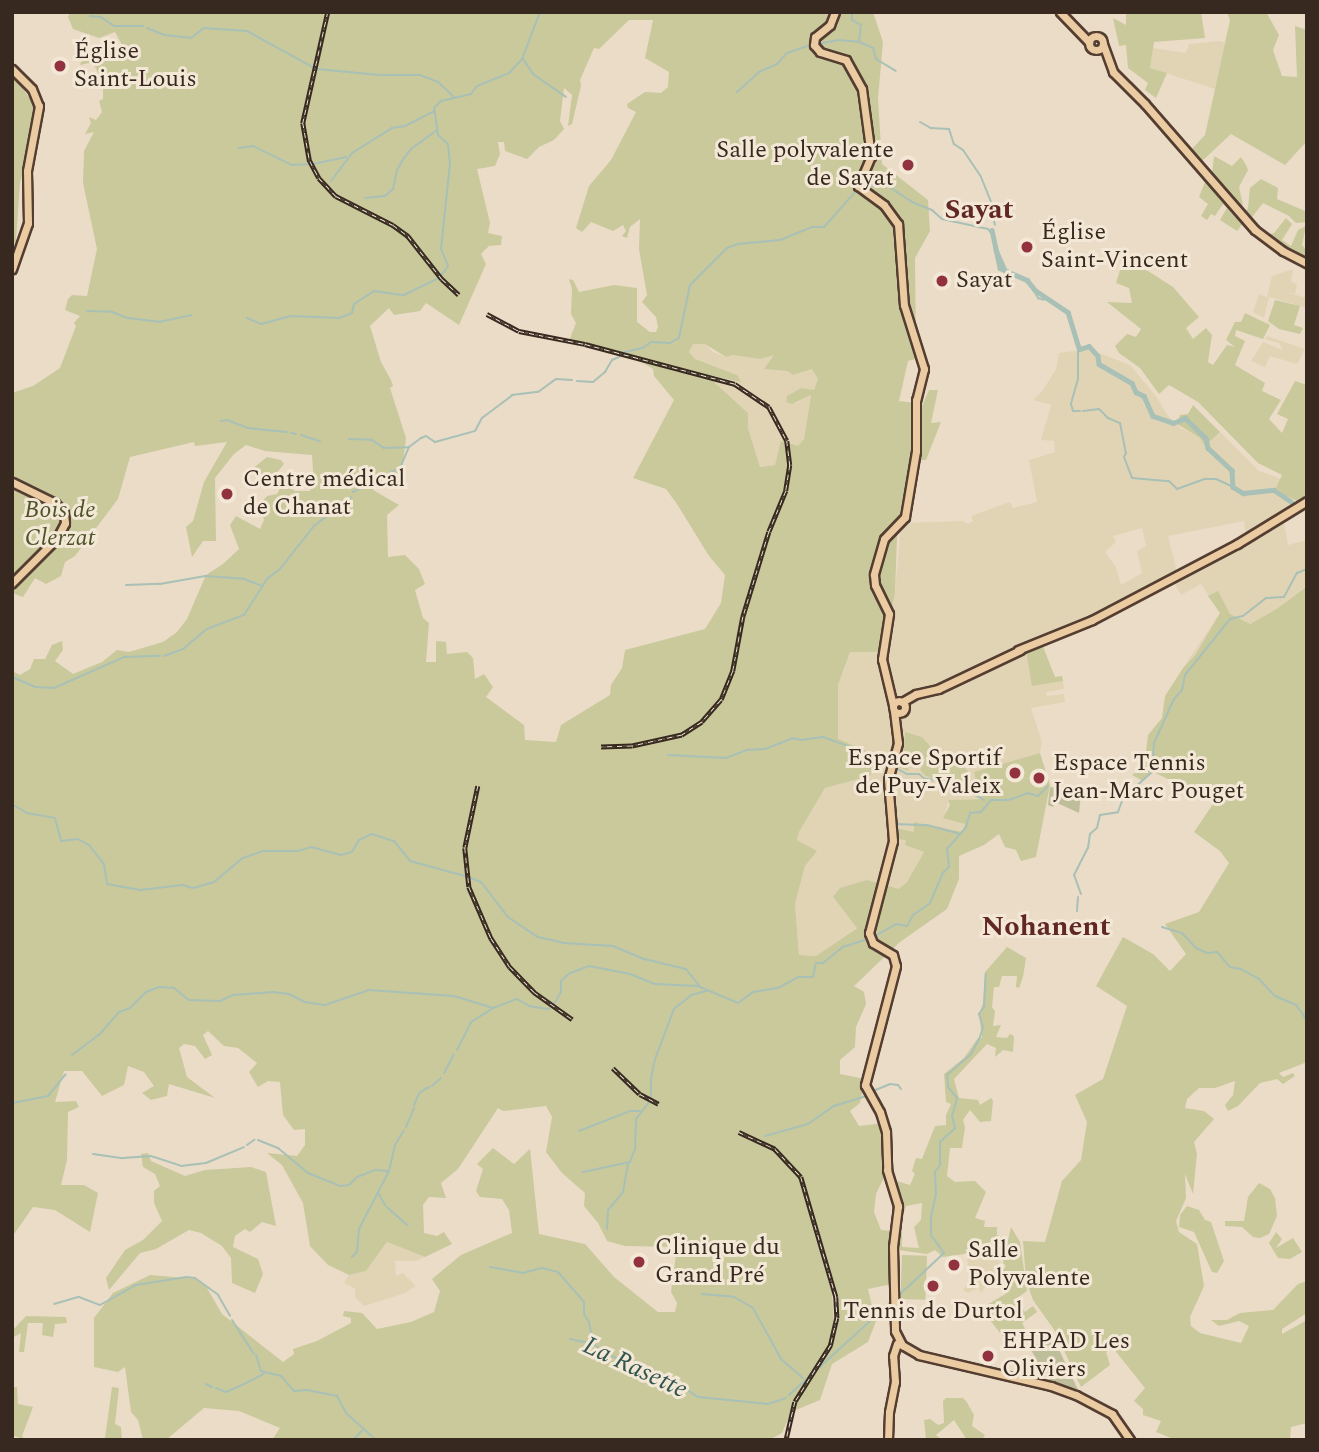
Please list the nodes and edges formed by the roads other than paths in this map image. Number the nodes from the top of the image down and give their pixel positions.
1 (835, 12) edge
2 (1060, 12) edge
3 (12, 69) edge
4 (1307, 263) edge
5 (12, 269) edge
6 (12, 482) edge
7 (1307, 501) edge
8 (12, 583) edge
9 (898, 706) junction
10 (900, 1345) junction
11 (888, 1440) edge
12 (1130, 1440) edge

1 - 9 main road
2 - 4 main road
3 - 5 main road
6 - 8 main road
7 - 9 main road
9 - 10 main road
10 - 11 main road
10 - 12 main road

